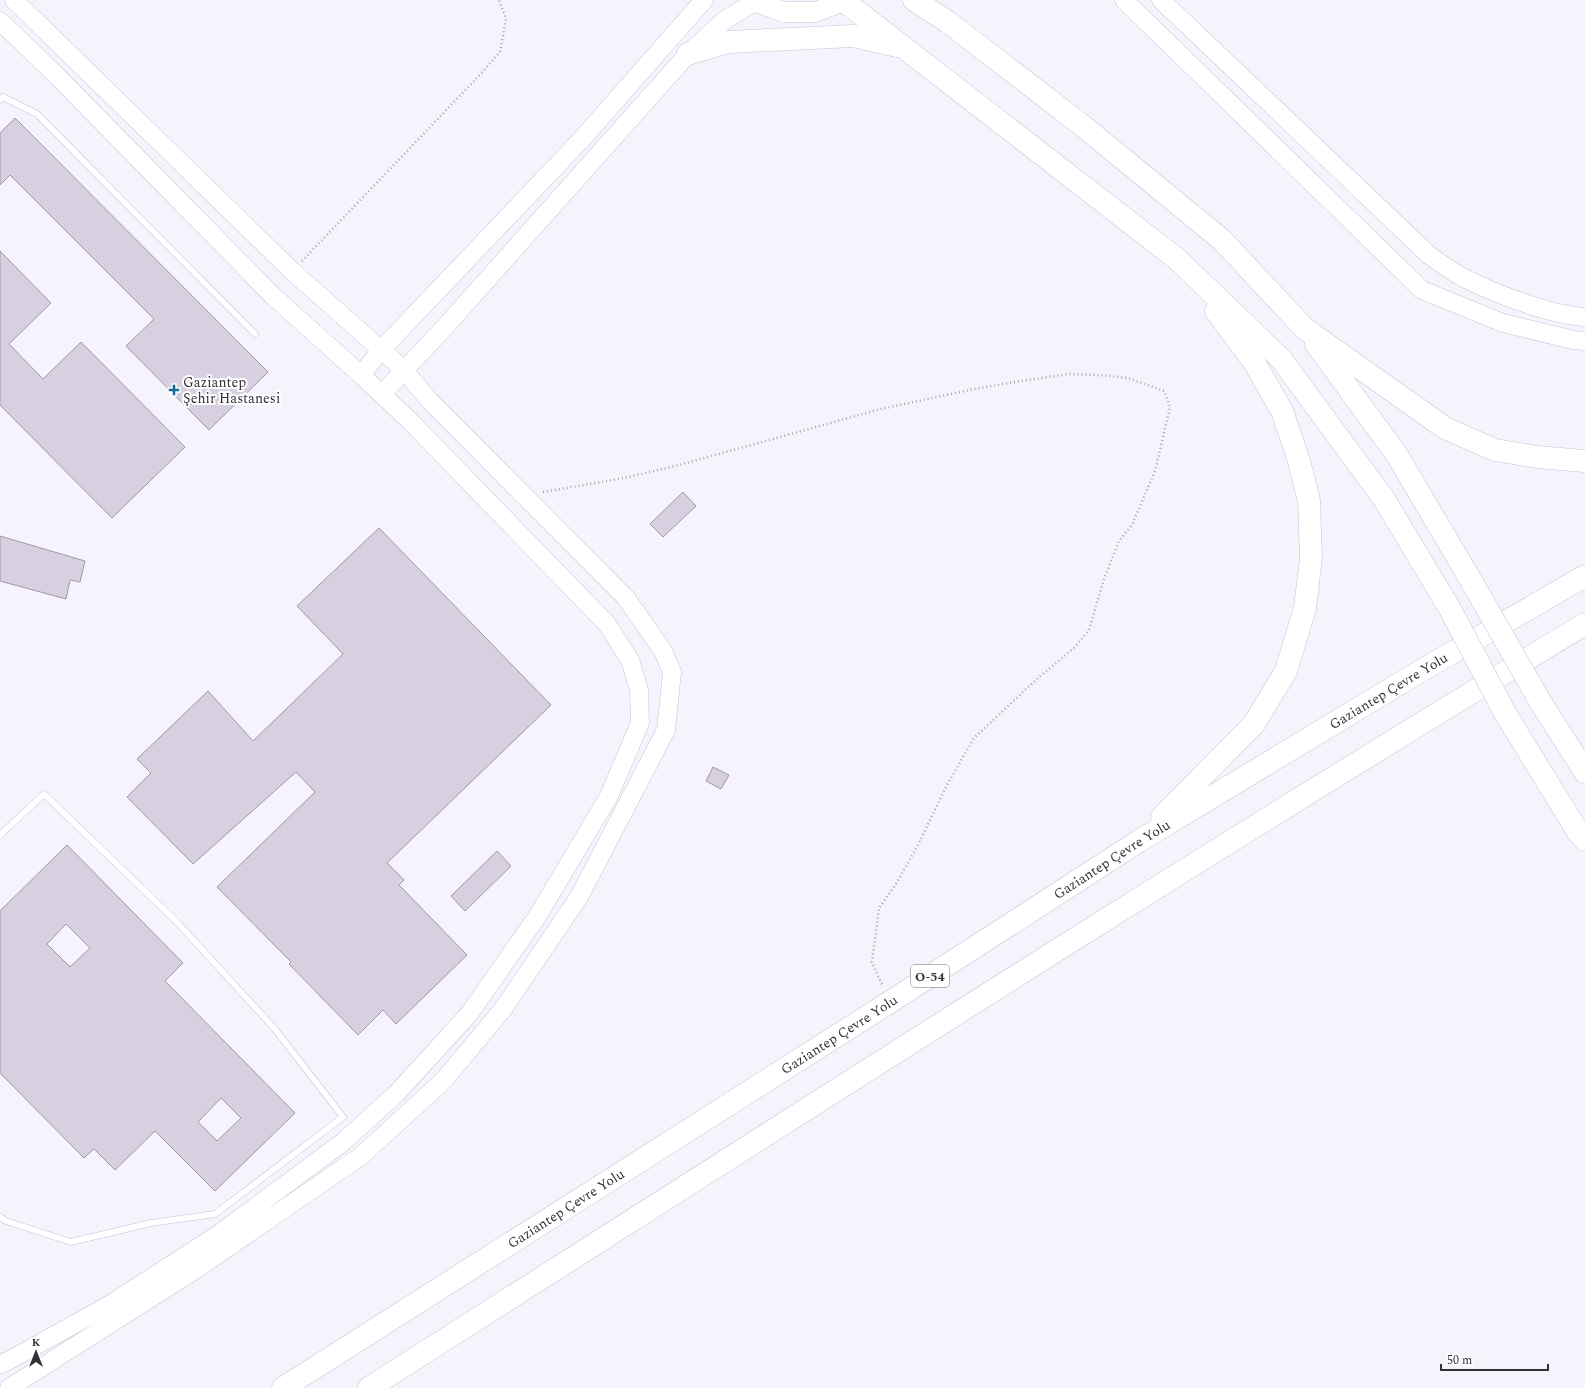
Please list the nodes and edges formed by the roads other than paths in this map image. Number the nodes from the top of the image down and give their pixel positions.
1 (14, 0) edge
2 (704, 0) edge
3 (914, 0) edge
4 (940, 0) edge
5 (1124, 0) edge
6 (1161, 0) edge
7 (753, 1) edge
8 (846, 1) edge
9 (0, 21) edge
10 (948, 22) junction
11 (905, 48) junction
12 (688, 54) junction
13 (0, 100) edge
14 (1177, 259) junction
15 (1585, 317) edge
16 (1305, 329) junction
17 (255, 334) dead end
18 (1585, 341) edge
19 (381, 350) junction
20 (404, 370) junction
21 (362, 374) junction
22 (382, 394) junction
23 (1585, 461) edge
24 (1585, 576) edge
25 (1585, 624) edge
26 (1585, 772) edge
27 (0, 835) edge
28 (1585, 840) edge
29 (1139, 841) junction
30 (0, 1217) edge
31 (0, 1364) edge
32 (9, 1388) edge
33 (283, 1388) edge
34 (370, 1388) edge

1 - 19 street
2 - 19 street
3 - 10 highway
4 - 10 highway
5 - 18 street
6 - 15 street
7 - 8 main road
7 - 12 street
8 - 11 highway
9 - 21 street
10 - 16 highway
11 - 12 highway
11 - 14 highway
12 - 20 street
13 - 17 lane
14 - 28 highway, bridge
14 - 29 highway
16 - 23 highway
16 - 26 highway, bridge
19 - 20 street
19 - 21 street
20 - 22 street
20 - 32 street
21 - 22 street
22 - 31 street
24 - 29 highway, Gaziantep Çevre Yolu / O-54
25 - 34 highway
27 - 30 lane
29 - 33 highway, Gaziantep Çevre Yolu / O-54

